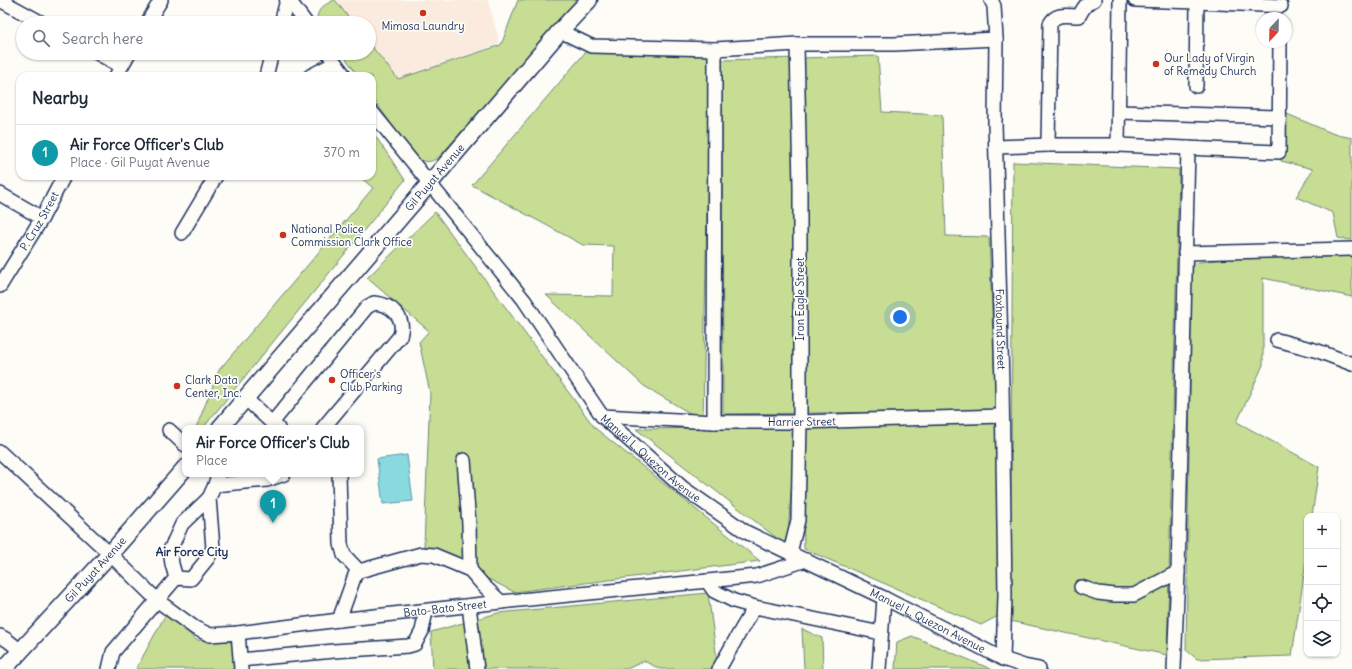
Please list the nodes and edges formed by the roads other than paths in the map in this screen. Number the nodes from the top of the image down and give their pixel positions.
1 (0, 0) edge
2 (161, 0) edge
3 (288, 0) edge
4 (589, 0) edge
5 (991, 0) edge
6 (1094, 0) edge
7 (1120, 0) edge
8 (1135, 0) edge
9 (1197, 2) junction
10 (1281, 8) edge
11 (29, 16) edge
12 (151, 16) edge
13 (282, 16) edge
14 (301, 16) edge
15 (560, 31) junction
16 (996, 38) junction
17 (797, 44) junction
18 (1280, 48) edge
19 (715, 49) junction
20 (106, 60) edge
21 (125, 60) edge
22 (270, 60) edge
23 (330, 60) edge
24 (333, 60) edge
25 (119, 71) edge
26 (267, 72) edge
27 (315, 72) edge
28 (342, 72) edge
29 (1196, 86) dead end
30 (1119, 112) junction
31 (1280, 116) junction
32 (376, 117) edge
33 (1048, 144) junction
34 (1118, 145) junction
35 (996, 147) junction
36 (1188, 148) junction
37 (62, 180) edge
38 (214, 180) edge
39 (429, 184) junction
40 (0, 194) edge
41 (42, 218) junction
42 (182, 234) dead end
43 (1352, 249) edge
44 (1185, 253) junction
45 (0, 286) edge
46 (1277, 340) dead end
47 (1352, 364) edge
48 (245, 398) junction
49 (602, 416) junction
50 (1002, 416) junction
51 (714, 422) junction
52 (800, 422) junction
53 (222, 425) edge
54 (274, 425) edge
55 (276, 425) edge
56 (326, 425) edge
57 (169, 430) dead end
58 (182, 442) edge
59 (0, 452) edge
60 (464, 460) dead end
61 (182, 471) edge
62 (276, 477) edge
63 (339, 477) edge
64 (216, 480) edge
65 (209, 498) junction
66 (790, 553) junction
67 (110, 554) junction
68 (806, 560) junction
69 (470, 570) junction
70 (359, 571) junction
71 (1178, 572) junction
72 (176, 578) junction
73 (707, 581) junction
74 (1081, 587) dead end
75 (884, 598) junction
76 (158, 601) junction
77 (501, 602) junction
78 (469, 606) junction
79 (755, 607) junction
80 (426, 611) junction
81 (339, 620) junction
82 (238, 633) junction
83 (881, 634) junction
84 (0, 636) edge
85 (21, 651) junction
86 (1003, 659) junction
87 (241, 665) edge
88 (4, 669) edge
89 (109, 669) edge
90 (477, 669) edge
91 (719, 669) edge
92 (879, 669) edge
93 (1039, 669) edge
94 (1174, 669) edge

1 - 11 street
2 - 12 street
3 - 13 street
3 - 14 street
4 - 15 main road, Gil Puyat Avenue
5 - 16 street, Foxhound Street
6 - 33 street
7 - 30 street
8 - 9 street
9 - 10 street
9 - 29 street
15 - 19 street
15 - 39 main road, Gil Puyat Avenue
16 - 17 street
16 - 35 street, Foxhound Street
17 - 19 street
17 - 52 street, Iron Eagle Street
18 - 31 street
19 - 51 street
20 - 25 street
21 - 25 street
22 - 26 street
23 - 27 street
24 - 28 street
30 - 31 street
30 - 34 street
31 - 36 street
32 - 39 street, Manuel L. Quezon Avenue
33 - 34 street
33 - 35 street
34 - 36 street
35 - 50 street, Foxhound Street
36 - 44 street
37 - 41 street, P. Cruz Street
38 - 42 street
39 - 48 main road, Gil Puyat Avenue
39 - 49 street, Manuel L. Quezon Avenue
40 - 41 street
41 - 45 street, P. Cruz Street
43 - 44 street
44 - 71 street
46 - 47 street
48 - 53 main road, Gil Puyat Avenue
48 - 54 street
49 - 51 street, Harrier Street
49 - 66 street, Manuel L. Quezon Avenue
50 - 52 street, Harrier Street
50 - 86 street, Foxhound Street
51 - 52 street, Harrier Street
52 - 66 street, Iron Eagle Street
55 - 56 street
57 - 58 street
59 - 67 street, Bato-Bato Street
60 - 69 street
61 - 67 main road, Gil Puyat Avenue
62 - 64 street
63 - 70 street
64 - 65 street
65 - 72 street
65 - 72 street
66 - 68 street, Manuel L. Quezon Avenue
67 - 76 street, Bato-Bato Street
67 - 85 main road, Gil Puyat Avenue
68 - 73 street, Bato-Bato Street
68 - 75 street, Manuel L. Quezon Avenue
69 - 70 street
69 - 77 street
70 - 81 street
71 - 74 street
71 - 94 street
72 - 76 street
73 - 77 street, Bato-Bato Street
73 - 79 street
75 - 83 street
75 - 86 street, Manuel L. Quezon Avenue
76 - 82 street, Bato-Bato Street
76 - 89 street
77 - 78 street, Bato-Bato Street
78 - 80 street, Bato-Bato Street
78 - 90 street
79 - 83 street
79 - 91 street
80 - 81 street, Bato-Bato Street
80 - 87 street
81 - 82 street, Bato-Bato Street
82 - 87 street
83 - 92 street
84 - 85 street
85 - 88 main road, Gil Puyat Avenue
86 - 93 street, Manuel L. Quezon Avenue

